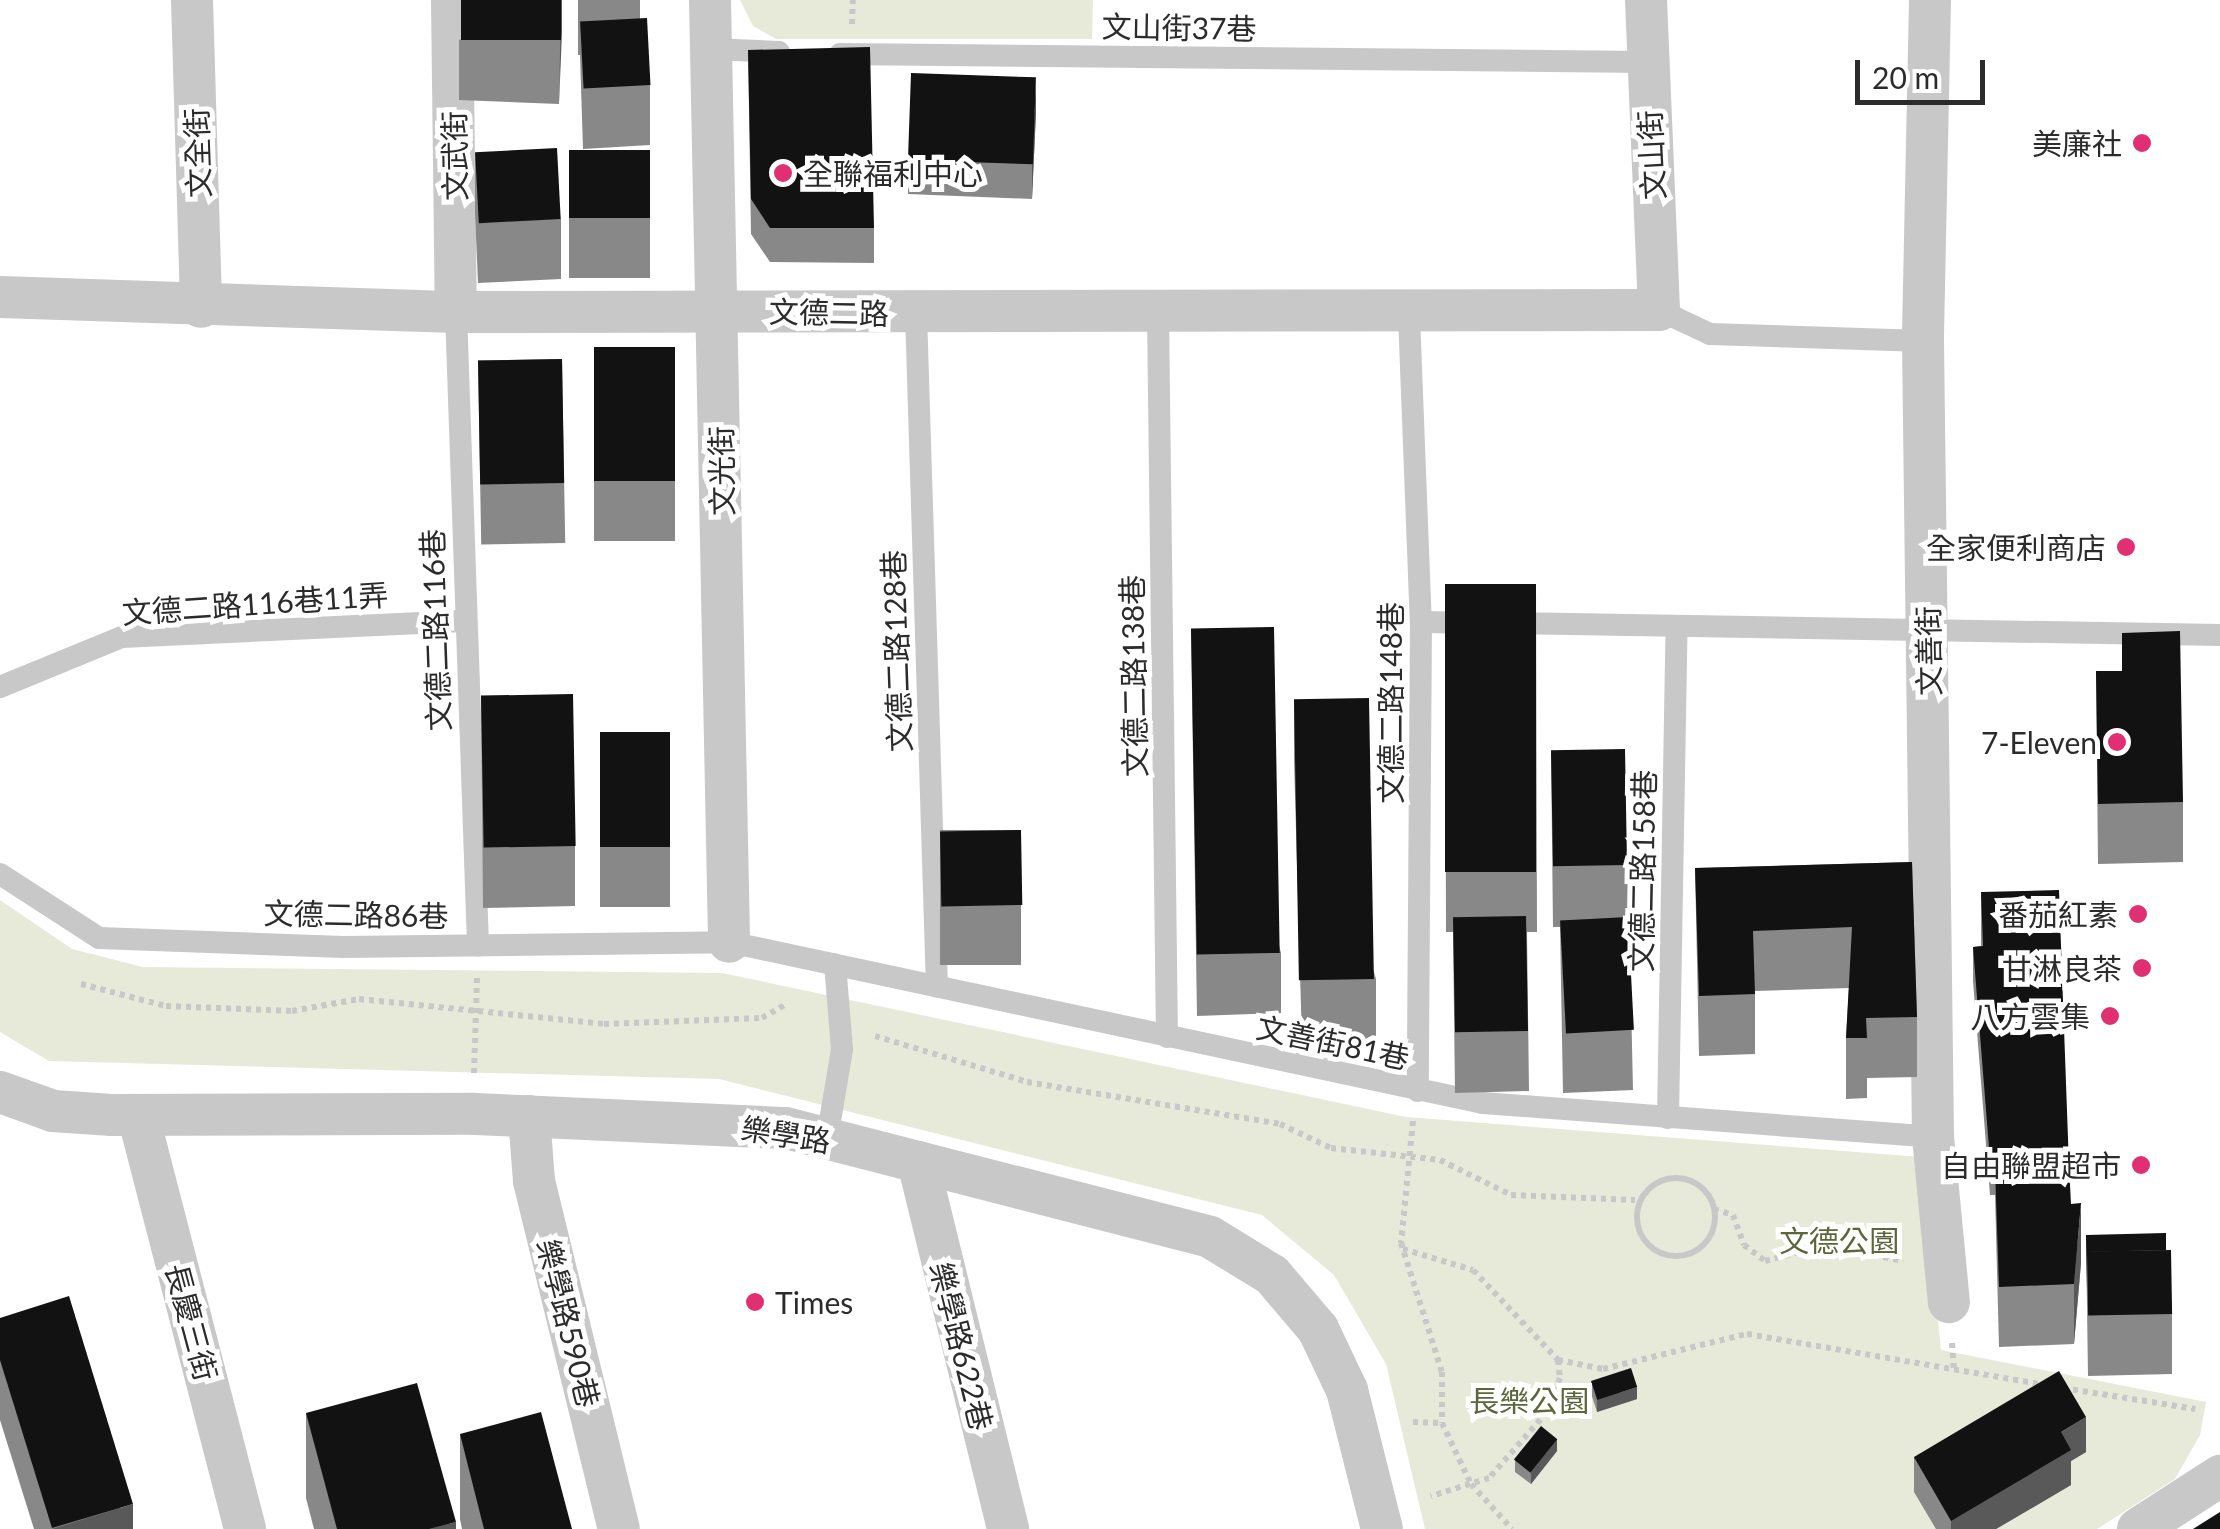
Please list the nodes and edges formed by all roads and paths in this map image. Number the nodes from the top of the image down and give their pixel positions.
1 (192, 0) edge
2 (452, 0) edge
3 (710, 0) edge
4 (1646, 0) edge
5 (1930, 0) edge
6 (711, 49) junction
7 (1647, 62) junction
8 (0, 297) edge
9 (202, 307) junction
10 (718, 310) junction
11 (1658, 310) junction
12 (456, 312) junction
13 (916, 313) junction
14 (1158, 314) junction
15 (1409, 314) junction
16 (1923, 341) junction
17 (464, 621) junction
18 (1421, 622) junction
19 (1677, 626) junction
20 (1928, 631) junction
21 (2220, 635) edge
22 (0, 687) edge
23 (0, 874) edge
24 (730, 942) junction
25 (478, 957) junction
26 (835, 964) junction
27 (80, 984) dead end
28 (937, 987) junction
29 (786, 1004) dead end
30 (476, 1017) junction
31 (874, 1036) dead end
32 (1168, 1037) junction
33 (474, 1079) dead end
34 (1418, 1091) junction
35 (0, 1092) edge
36 (138, 1115) junction
37 (529, 1116) junction
38 (1668, 1118) junction
39 (1932, 1137) junction
40 (826, 1139) junction
41 (1408, 1157) junction
42 (918, 1162) junction
43 (1634, 1200) junction
44 (1714, 1209) junction
45 (1404, 1249) junction
46 (1947, 1281) joint
47 (1558, 1360) junction
48 (2195, 1409) dead end
49 (1412, 1422) dead end
50 (1442, 1423) junction
51 (2220, 1476) edge
52 (1472, 1484) junction
53 (1431, 1496) dead end
54 (246, 1529) edge
55 (618, 1529) edge
56 (1008, 1529) edge
57 (1382, 1529) edge
58 (1512, 1529) edge
59 (2138, 1529) edge

1 - 9 street, 文全街
2 - 12 street, 文武街
3 - 6 street, 文光街
4 - 7 street, 文山街
5 - 16 street, 文善街
6 - 7 lane, 文山街37巷
6 - 10 street, 文光街
7 - 11 street, 文山街
8 - 9 street, 文德二路
9 - 12 street, 文德二路
10 - 12 street, 文德二路
10 - 13 street, 文德二路
10 - 24 street, 文光街
11 - 15 street, 文德二路
11 - 16 lane
12 - 17 lane, 文德二路116巷
13 - 14 street, 文德二路
13 - 28 lane, 文德二路128巷
14 - 15 street, 文德二路
14 - 32 lane, 文德二路138巷
15 - 18 lane, 文德二路148巷
16 - 20 street, 文善街
17 - 22 lane, 文德二路116巷11弄
17 - 25 lane, 文德二路116巷
18 - 19 lane
18 - 34 lane, 文德二路148巷
19 - 20 lane
19 - 38 lane, 文德二路158巷
20 - 21 lane
20 - 39 street, 文善街
23 - 25 lane, 文德二路86巷
24 - 25 lane, 文德二路86巷
24 - 26 lane, 文善街81巷
25 - 30 path
26 - 28 lane, 文善街81巷
26 - 40 lane
27 - 30 path
28 - 32 lane, 文善街81巷
29 - 30 path
30 - 33 path
31 - 41 path
32 - 34 lane, 文善街81巷
34 - 38 lane, 文善街81巷
34 - 41 path
35 - 36 street, 樂學路
36 - 37 street, 樂學路
36 - 54 street, 長慶三街
37 - 40 street, 樂學路
37 - 55 street, 樂學路590巷
38 - 39 lane, 文善街81巷
39 - 46 street, 文善街
40 - 42 street, 樂學路
41 - 43 path
41 - 45 path
42 - 56 street, 樂學路622巷
42 - 57 street, 樂學路
43 - 44 path
43 - 44 path
44 - 46 path
45 - 47 path
45 - 50 path
47 - 48 path
47 - 52 path
49 - 50 path
50 - 52 path
51 - 59 street
52 - 53 path
52 - 58 path

